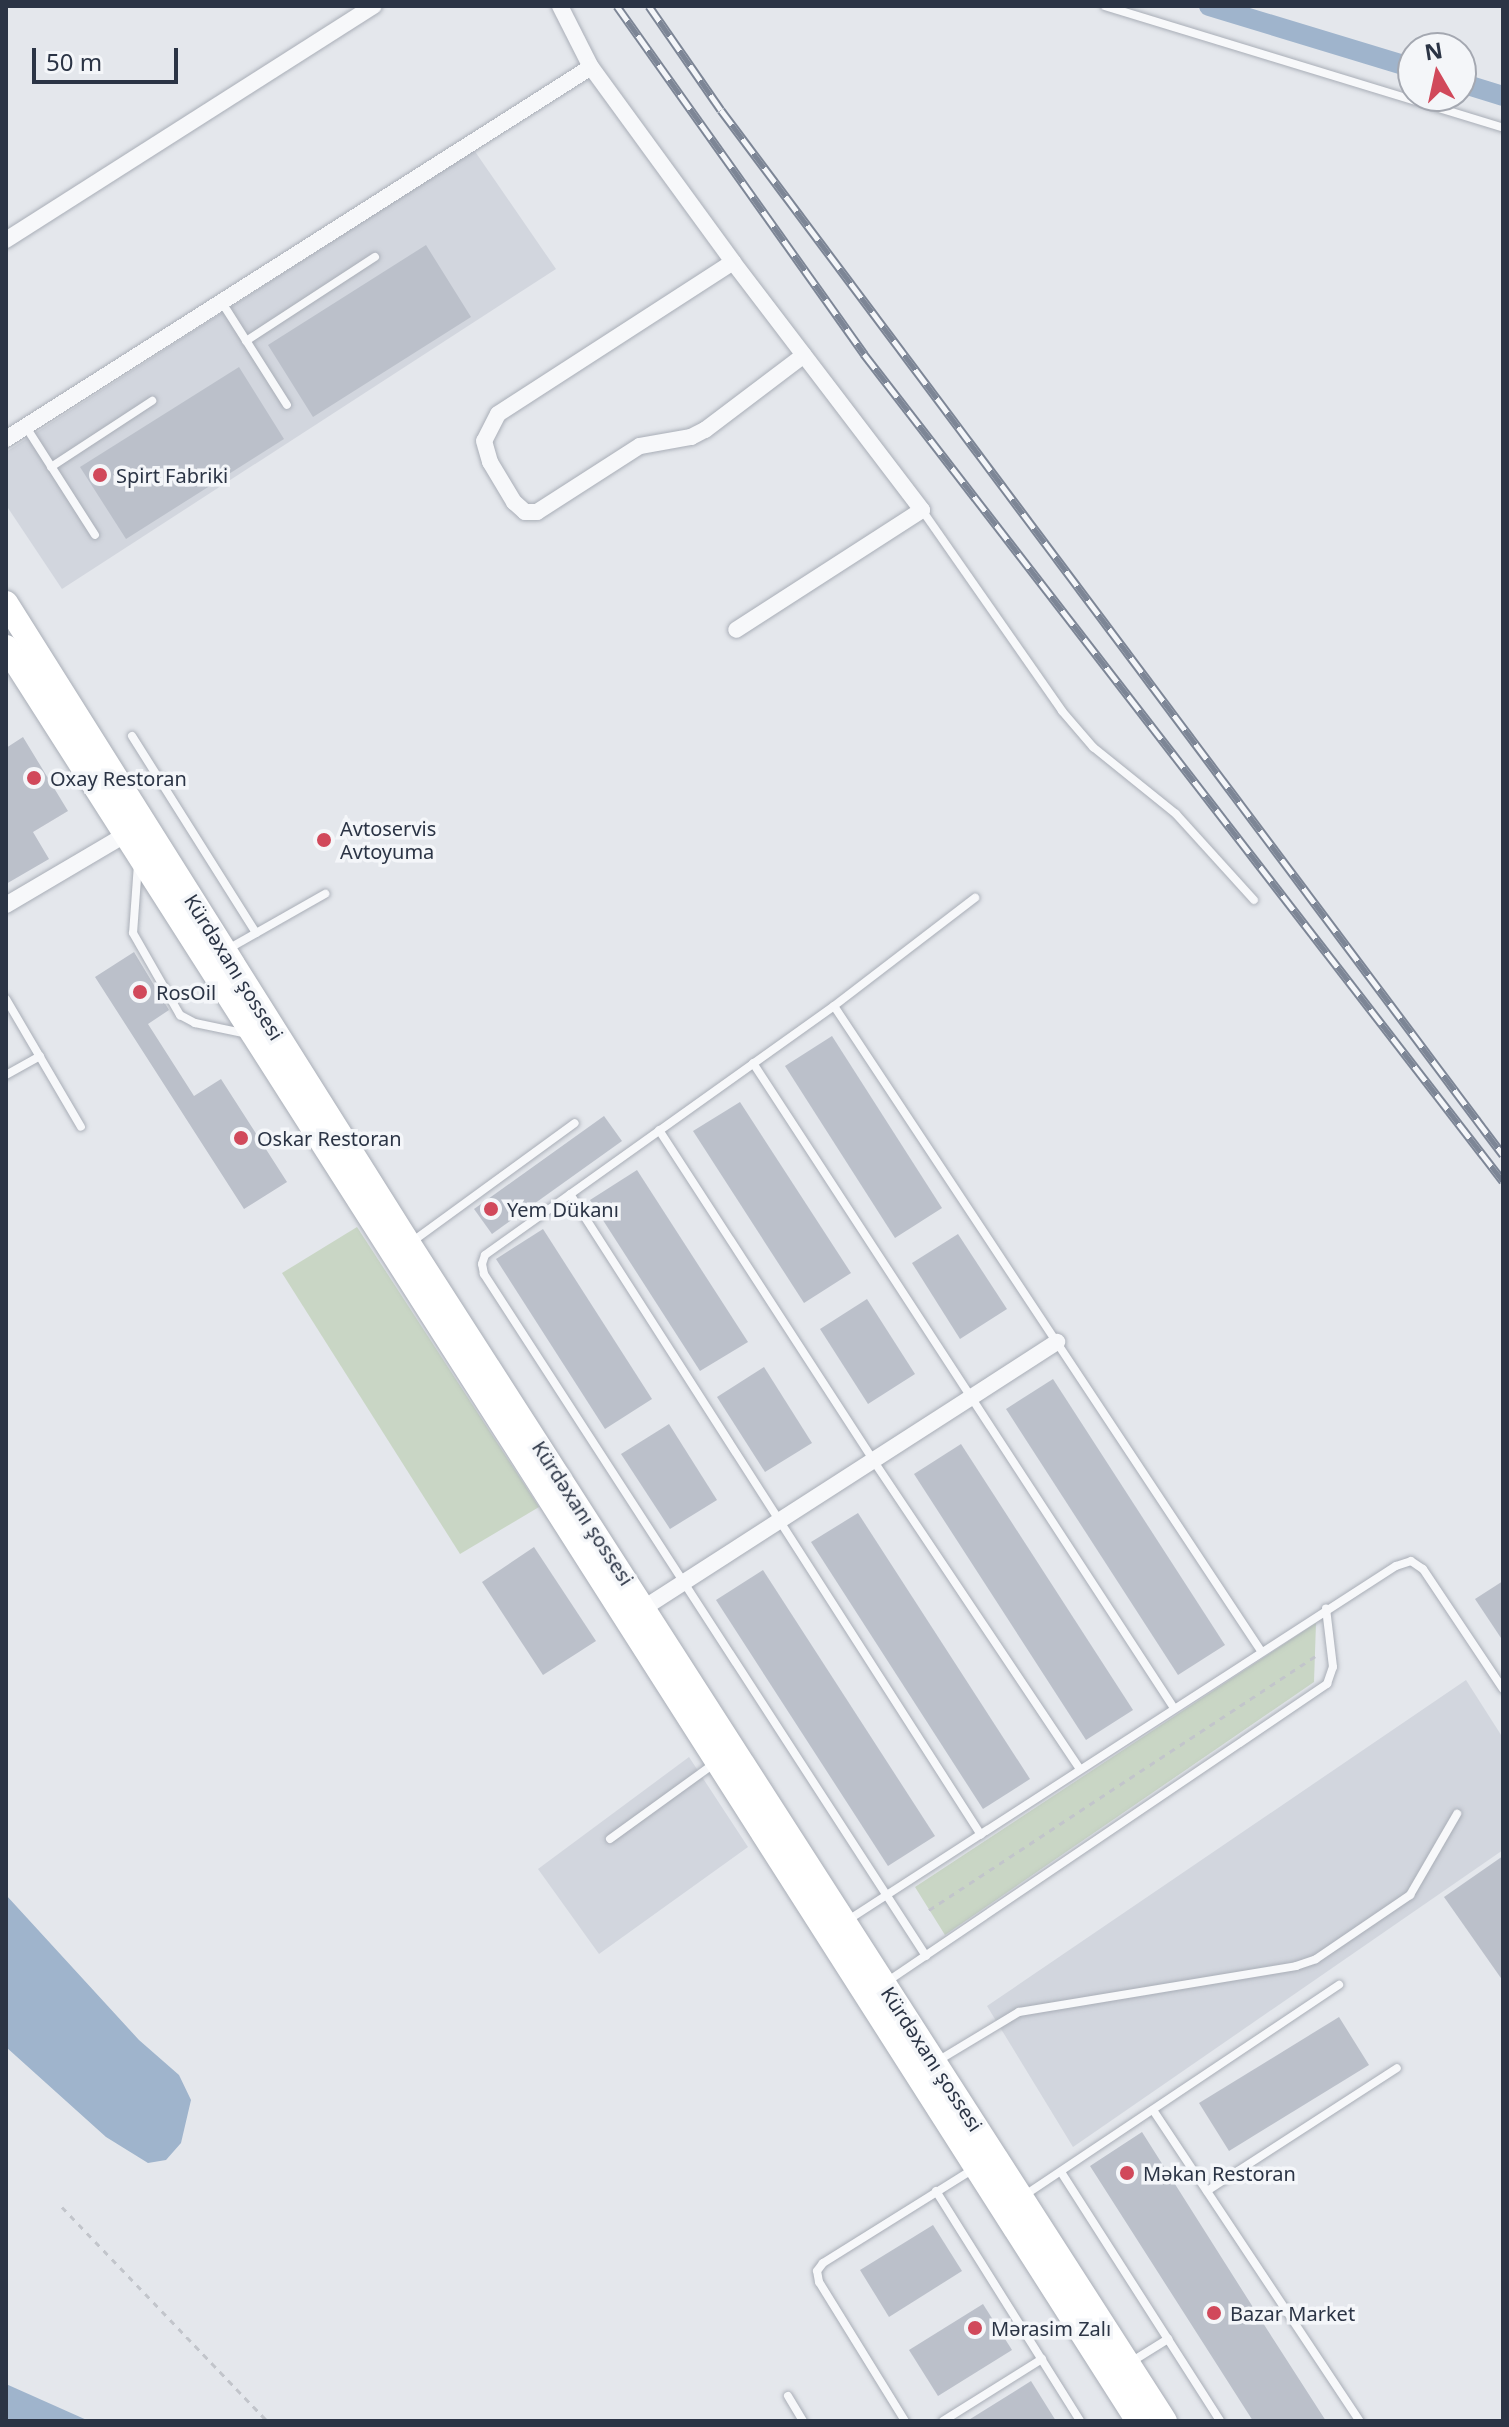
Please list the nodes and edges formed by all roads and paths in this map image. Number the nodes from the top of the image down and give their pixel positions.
1 (374, 6) edge
2 (560, 6) edge
3 (1105, 6) edge
4 (591, 67) junction
5 (1503, 128) edge
6 (6, 240) edge
7 (375, 257) dead end
8 (733, 262) junction
9 (220, 300) junction
10 (246, 341) junction
11 (804, 355) junction
12 (152, 401) dead end
13 (287, 405) dead end
14 (26, 427) junction
15 (6, 439) edge
16 (51, 467) junction
17 (922, 510) junction
18 (95, 535) dead end
19 (6, 603) edge
20 (736, 630) dead end
21 (6, 647) edge
22 (132, 736) dead end
23 (125, 835) junction
24 (148, 850) junction
25 (325, 894) dead end
26 (975, 898) dead end
27 (1254, 900) dead end
28 (6, 905) edge
29 (256, 933) junction
30 (224, 951) junction
31 (6, 999) edge
32 (834, 1006) junction
33 (251, 1035) junction
34 (40, 1056) junction
35 (753, 1063) junction
36 (6, 1075) edge
37 (575, 1123) dead end
38 (81, 1127) dead end
39 (659, 1130) junction
40 (570, 1194) junction
41 (409, 1244) junction
42 (1057, 1342) junction
43 (970, 1397) junction
44 (873, 1460) junction
45 (778, 1521) junction
46 (683, 1583) junction
47 (1326, 1608) junction
48 (635, 1614) junction
49 (1261, 1651) junction
50 (1315, 1656) dead end
51 (1503, 1689) edge
52 (1174, 1708) junction
53 (719, 1760) junction
54 (1080, 1769) junction
55 (1457, 1814) dead end
56 (981, 1835) junction
57 (610, 1839) dead end
58 (887, 1897) junction
59 (929, 1910) dead end
60 (845, 1922) junction
61 (926, 1956) junction
62 (884, 1984) junction
63 (1339, 1985) dead end
64 (934, 2062) junction
65 (1397, 2068) dead end
66 (1153, 2110) junction
67 (976, 2167) junction
68 (1061, 2172) junction
69 (936, 2191) junction
70 (1207, 2191) junction
71 (1021, 2197) junction
72 (62, 2207) dead end
73 (1168, 2339) junction
74 (1042, 2359) junction
75 (1128, 2364) junction
76 (788, 2396) dead end
77 (267, 2421) edge
78 (803, 2421) edge
79 (905, 2421) edge
80 (943, 2421) edge
81 (1080, 2421) edge
82 (1138, 2421) edge
83 (1165, 2421) edge
84 (1220, 2421) edge
85 (1360, 2421) edge

1 - 6 street
2 - 4 street
3 - 5 lane
4 - 8 street
4 - 9 street
7 - 10 lane
8 - 11 street
8 - 11 street
9 - 10 lane
9 - 14 street
10 - 13 lane
11 - 17 street
12 - 16 lane
14 - 15 street
14 - 16 lane
16 - 18 lane
17 - 20 street
17 - 27 lane
19 - 24 main road, Kürdəxanı şossesi
21 - 23 main road, Kürdəxanı şossesi
22 - 29 lane
23 - 24 main road, Kürdəxanı şossesi
23 - 28 street
24 - 30 main road, Kürdəxanı şossesi
24 - 33 main road, Kürdəxanı şossesi
24 - 33 lane
25 - 29 lane
26 - 32 lane
29 - 30 lane
30 - 41 main road, Kürdəxanı şossesi
31 - 34 lane
32 - 35 lane
32 - 42 lane
33 - 48 main road, Kürdəxanı şossesi
34 - 36 lane
34 - 38 lane
35 - 39 lane
35 - 43 lane
37 - 41 lane
39 - 40 lane
39 - 44 lane
40 - 45 lane
40 - 46 lane
41 - 48 main road, Kürdəxanı şossesi
42 - 43 street
42 - 49 lane
43 - 44 street
43 - 52 lane
44 - 45 street
44 - 54 lane
45 - 46 street
45 - 56 lane
46 - 48 street
46 - 58 lane
47 - 49 lane
47 - 51 lane
47 - 61 lane
48 - 53 main road, Kürdəxanı şossesi
48 - 60 main road, Kürdəxanı şossesi
49 - 52 lane
50 - 59 path
52 - 54 lane
53 - 57 lane
53 - 67 main road, Kürdəxanı şossesi
54 - 56 lane
55 - 64 lane
56 - 58 lane
58 - 60 lane
58 - 61 lane
60 - 62 main road, Kürdəxanı şossesi
61 - 62 lane
62 - 64 main road, Kürdəxanı şossesi
63 - 66 lane
64 - 71 main road, Kürdəxanı şossesi
65 - 70 lane
66 - 68 lane
66 - 70 lane
67 - 69 lane
67 - 82 main road, Kürdəxanı şossesi
68 - 71 lane
68 - 73 lane
69 - 74 lane
69 - 79 lane
70 - 85 lane
71 - 75 main road, Kürdəxanı şossesi
72 - 77 path
73 - 75 lane
73 - 84 lane
74 - 80 lane
74 - 81 lane
75 - 83 main road, Kürdəxanı şossesi
76 - 78 lane

